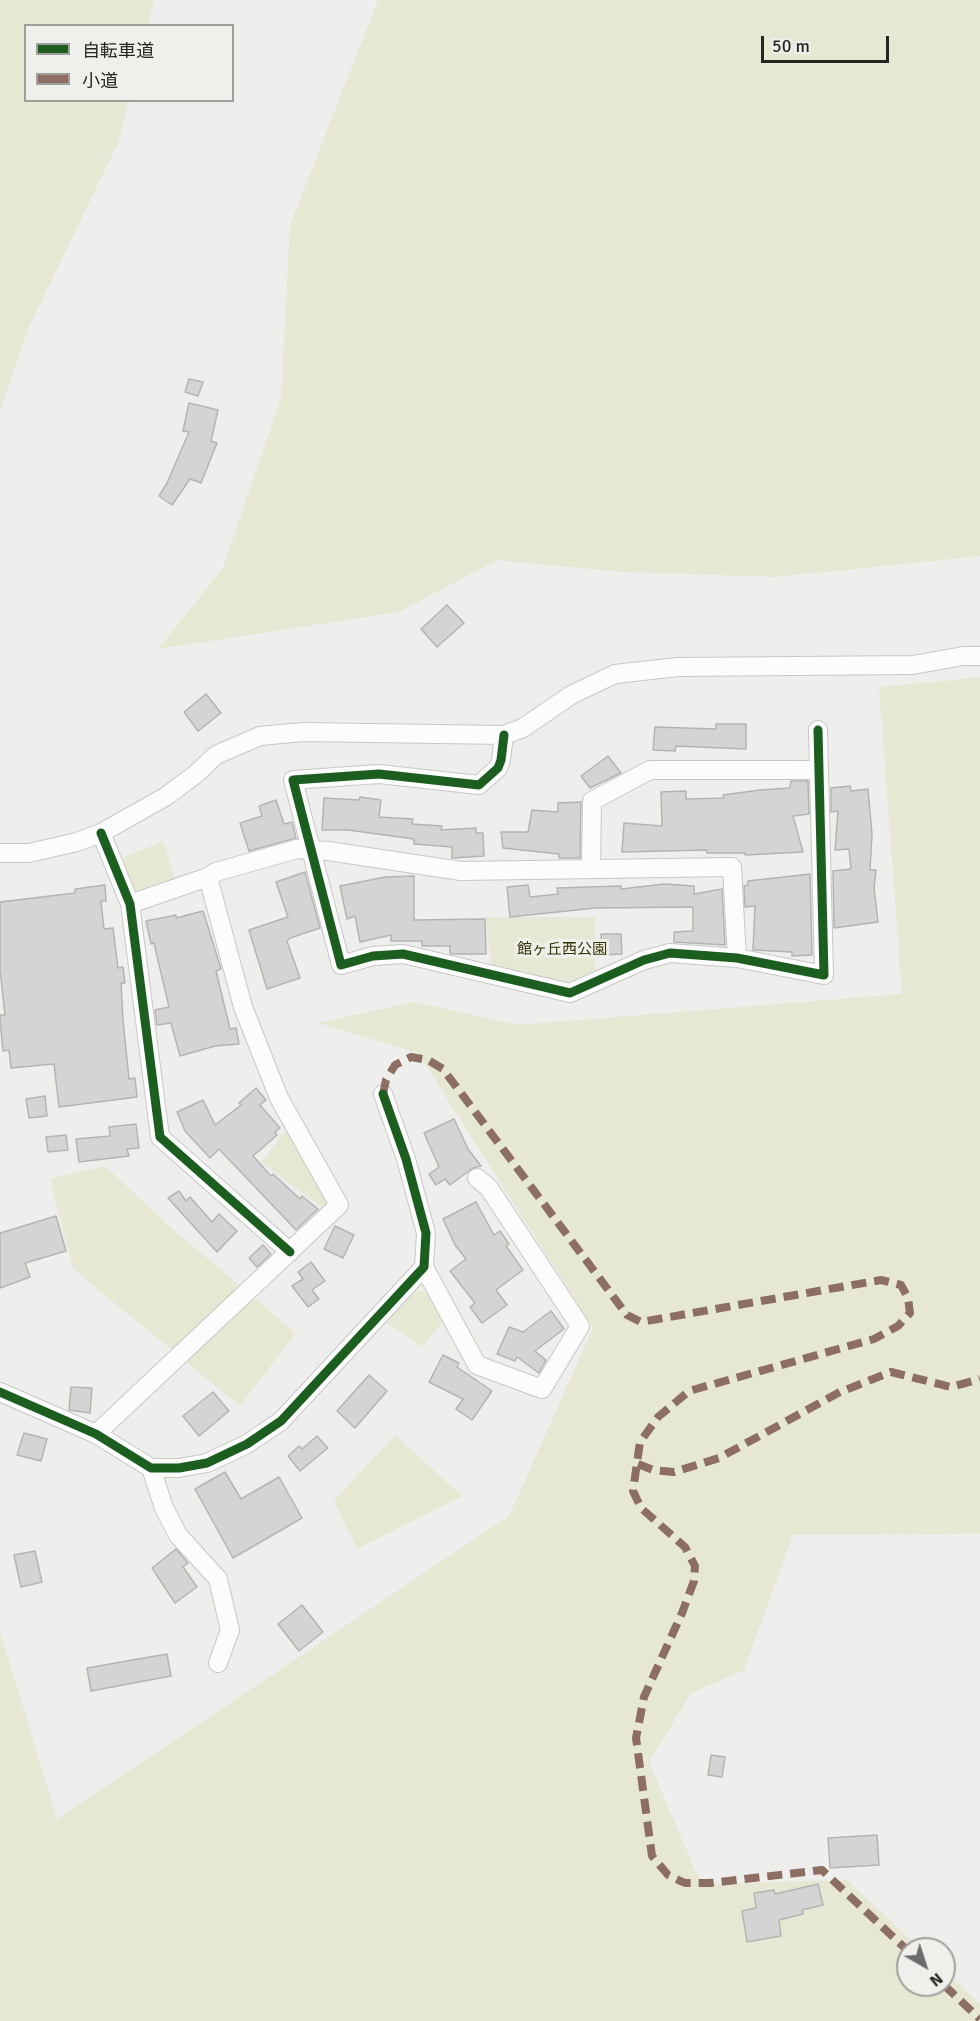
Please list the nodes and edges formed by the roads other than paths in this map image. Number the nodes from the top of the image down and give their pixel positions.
1 (980, 656) edge
2 (818, 730) dead end
3 (504, 735) junction
4 (819, 770) junction
5 (101, 833) junction
6 (311, 850) junction
7 (0, 853) edge
8 (591, 869) junction
9 (208, 877) junction
10 (130, 904) junction
11 (737, 958) junction
12 (383, 1094) dead end
13 (477, 1178) dead end
14 (290, 1252) junction
15 (424, 1267) junction
16 (0, 1392) edge
17 (96, 1434) junction
18 (151, 1468) junction
19 (218, 1663) dead end

1 - 3 street
2 - 4 street
3 - 5 street
3 - 6 street
4 - 8 street
4 - 11 street
5 - 7 street
5 - 10 street
6 - 8 street
6 - 9 street
6 - 11 street
8 - 11 street
9 - 10 street
9 - 14 street
10 - 14 street
12 - 15 street
13 - 15 street
14 - 17 street
15 - 18 street
16 - 17 street
17 - 18 street
18 - 19 street

